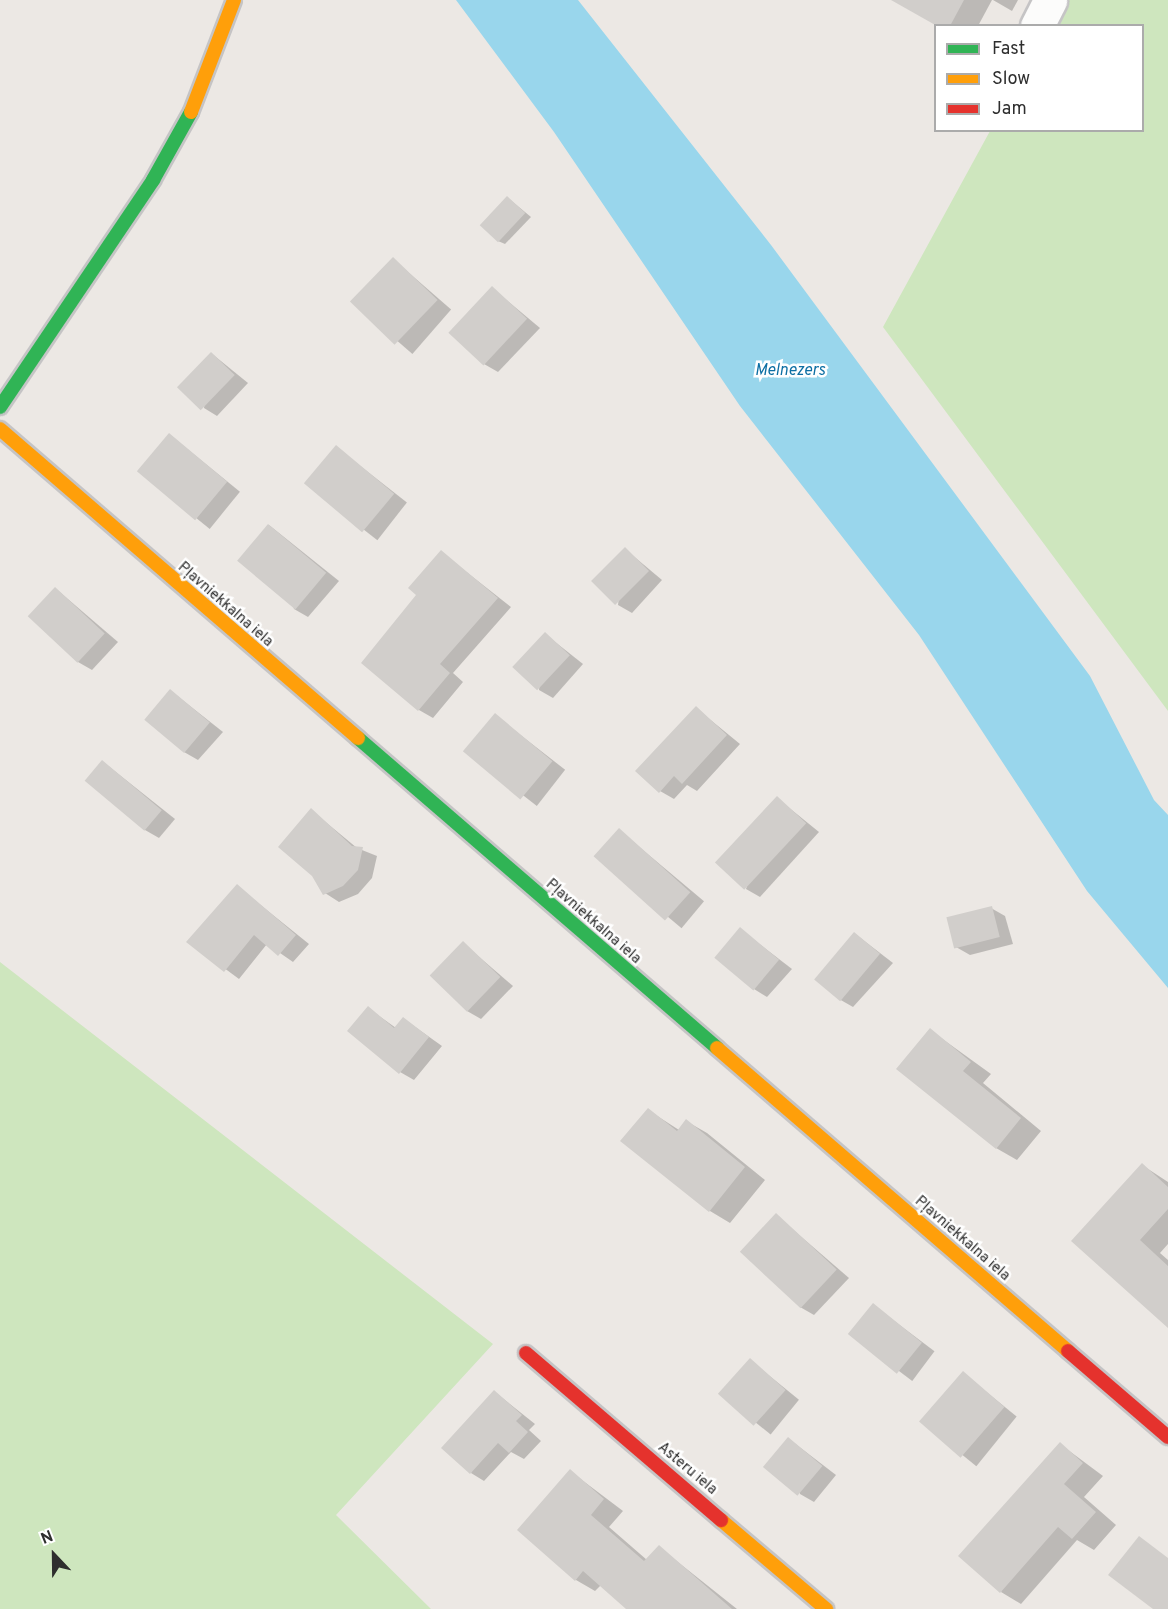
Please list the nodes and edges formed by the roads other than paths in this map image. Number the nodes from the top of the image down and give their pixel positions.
1 (234, 0) edge
2 (1050, 0) edge
3 (1038, 24) edge
4 (0, 407) edge
5 (0, 429) edge
6 (526, 1353) dead end
7 (1168, 1437) edge
8 (826, 1609) edge

1 - 4 street
2 - 3 street
5 - 7 street, Pļavniekkalna iela
6 - 8 street, Asteru iela

